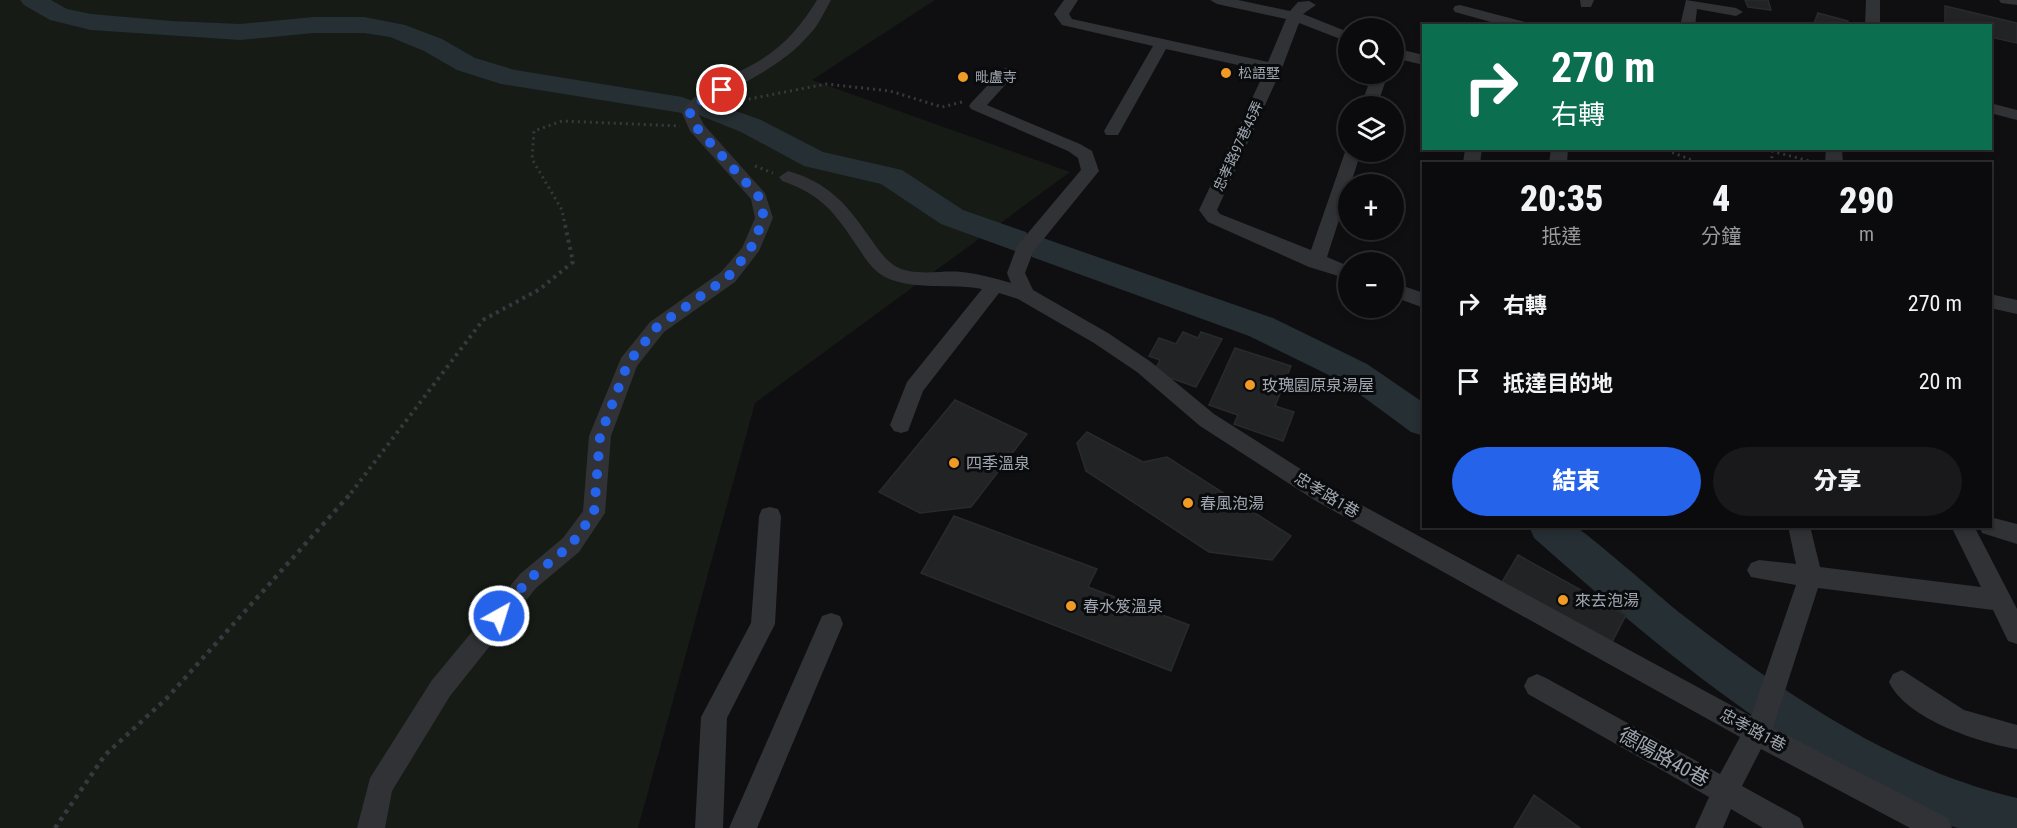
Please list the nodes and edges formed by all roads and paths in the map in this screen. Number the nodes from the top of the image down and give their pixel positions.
1 (824, 0) edge
2 (1071, 0) edge
3 (1217, 0) edge
4 (1873, 0) edge
5 (2006, 0) edge
6 (2017, 1) edge
7 (1309, 5) dead end
8 (1460, 9) dead end
9 (1736, 12) dead end
10 (1294, 16) junction
11 (1516, 24) edge
12 (1687, 24) edge
13 (1872, 24) edge
14 (1338, 33) edge
15 (1162, 43) junction
16 (1404, 55) edge
17 (1422, 60) edge
18 (1274, 68) junction
19 (1009, 72) dead end
20 (739, 101) dead end
21 (977, 106) junction
22 (1992, 109) edge
23 (2017, 115) edge
24 (696, 127) junction
25 (1112, 131) dead end
26 (1665, 150) edge
27 (1765, 150) edge
28 (1773, 153) junction
29 (1350, 162) edge
30 (1697, 162) edge
31 (1771, 162) edge
32 (1809, 162) edge
33 (788, 177) dead end
34 (1316, 262) junction
35 (1338, 270) edge
36 (996, 284) junction
37 (1025, 294) junction
38 (1404, 294) edge
39 (1422, 300) edge
40 (1992, 301) edge
41 (2017, 307) edge
42 (901, 424) dead end
43 (770, 516) dead end
44 (1992, 527) edge
45 (1799, 528) edge
46 (1963, 528) edge
47 (2017, 534) edge
48 (1759, 570) dead end
49 (1810, 577) junction
50 (2000, 600) junction
51 (831, 624) dead end
52 (2017, 633) edge
53 (1902, 682) dead end
54 (1537, 686) dead end
55 (1760, 726) junction
56 (2017, 737) edge
57 (1725, 791) junction
58 (55, 828) edge
59 (370, 828) edge
60 (709, 828) edge
61 (743, 828) edge
62 (1709, 828) edge
63 (1790, 828) edge
64 (1938, 828) edge

1 - 24 street
2 - 15 street
3 - 10 street
4 - 13 street
5 - 6 street
7 - 10 street
8 - 11 street
9 - 12 street
10 - 14 street
10 - 18 street, 忠孝路97巷45弄
15 - 18 street
15 - 25 street
16 - 17 street
18 - 34 street, 忠孝路97巷45弄
19 - 21 street
20 - 21 path
21 - 37 street
22 - 23 street
24 - 58 path
24 - 59 street
26 - 30 path
27 - 28 path
28 - 31 path
28 - 32 path
29 - 34 street
33 - 36 street, 忠孝路1巷
34 - 35 street
36 - 37 street, 忠孝路1巷
36 - 42 street
37 - 55 street, 忠孝路1巷
38 - 39 street
40 - 41 street
43 - 60 street
44 - 47 street
45 - 49 street
46 - 50 street
48 - 49 street
49 - 50 street
49 - 55 street
50 - 52 street
51 - 61 street
53 - 56 street
54 - 57 street, 德陽路40巷
55 - 57 street
55 - 64 street, 忠孝路1巷
57 - 62 street
57 - 63 street, 德陽路40巷

